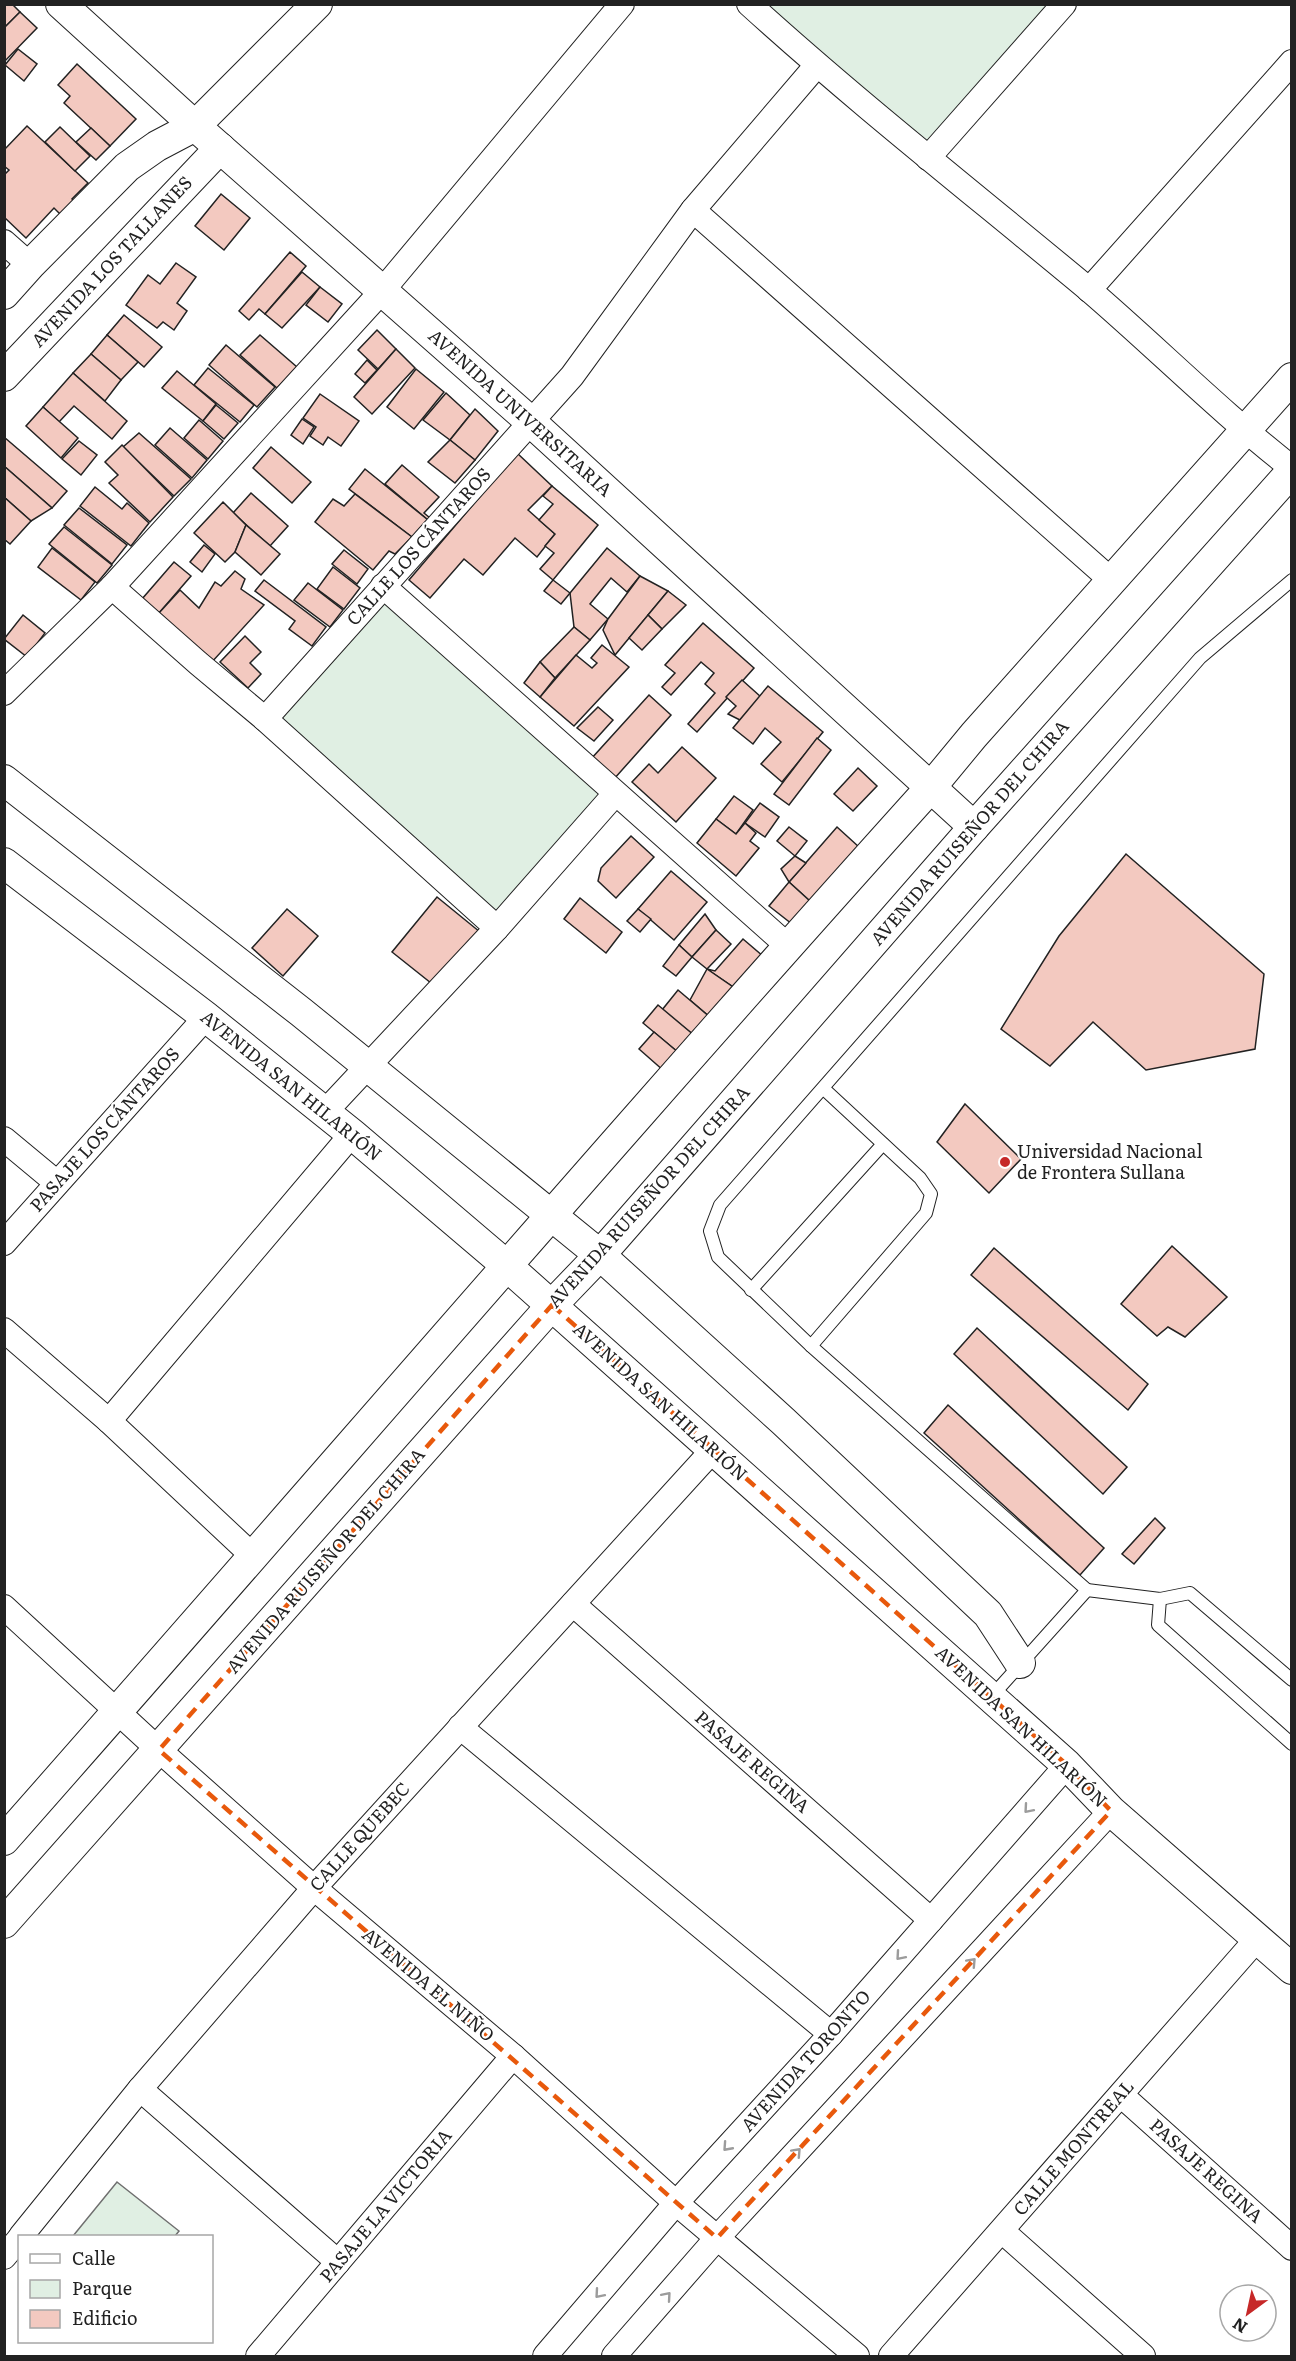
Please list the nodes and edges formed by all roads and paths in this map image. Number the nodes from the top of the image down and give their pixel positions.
1 (61, 4) edge
2 (317, 4) edge
3 (622, 4) edge
4 (749, 4) edge
5 (1064, 4) edge
6 (1292, 62) edge
7 (817, 65) junction
8 (195, 126) junction
9 (220, 148) junction
10 (928, 158) junction
11 (693, 210) junction
12 (4, 242) edge
13 (30, 265) junction
14 (1089, 290) junction
15 (382, 291) junction
16 (4, 294) edge
17 (4, 376) edge
18 (1292, 378) edge
19 (531, 422) junction
20 (1244, 431) junction
21 (1292, 469) edge
22 (1111, 580) junction
23 (1292, 580) edge
24 (111, 586) junction
25 (383, 586) junction
26 (4, 693) edge
27 (265, 719) junction
28 (4, 780) edge
29 (931, 787) junction
30 (615, 794) junction
31 (974, 827) junction
32 (4, 863) edge
33 (497, 928) junction
34 (788, 946) junction
35 (206, 1017) junction
36 (368, 1066) junction
37 (824, 1089) junction
38 (325, 1112) junction
39 (352, 1134) junction
40 (4, 1139) edge
41 (883, 1144) junction
42 (57, 1183) junction
43 (550, 1215) junction
44 (4, 1243) edge
45 (600, 1255) junction
46 (506, 1265) junction
47 (751, 1290) junction
48 (552, 1305) junction
49 (4, 1330) edge
50 (811, 1346) junction
51 (109, 1421) junction
52 (713, 1450) junction
53 (254, 1557) junction
54 (1087, 1590) junction
55 (1160, 1599) junction
56 (573, 1604) junction
57 (4, 1607) edge
58 (1020, 1663) junction
59 (1292, 1680) edge
60 (991, 1697) junction
61 (118, 1712) junction
62 (460, 1727) junction
63 (1292, 1744) edge
64 (159, 1750) junction
65 (1067, 1765) junction
66 (1111, 1811) junction
67 (4, 1840) edge
68 (314, 1888) junction
69 (931, 1920) junction
70 (4, 1923) edge
71 (1257, 1939) junction
72 (1292, 1970) edge
73 (831, 2034) junction
74 (513, 2056) junction
75 (140, 2089) junction
76 (1121, 2095) junction
77 (676, 2203) junction
78 (1002, 2231) junction
79 (22, 2235) edge
80 (717, 2238) junction
81 (18, 2240) edge
82 (1292, 2248) edge
83 (4, 2257) edge
84 (338, 2262) junction
85 (258, 2356) edge
86 (545, 2356) edge
87 (614, 2356) edge
88 (857, 2356) edge
89 (891, 2356) edge
90 (1143, 2356) edge

1 - 8 street, AVENIDA UNIVERSITARIA
2 - 8 street
3 - 15 street
4 - 7 street
5 - 10 street
6 - 14 street
7 - 10 street
7 - 11 street, CALLE LOS CÁNTAROS
8 - 9 street, AVENIDA UNIVERSITARIA
8 - 13 street
9 - 15 street, AVENIDA UNIVERSITARIA
9 - 17 street, AVENIDA LOS TALLANES
10 - 14 street
11 - 19 street, CALLE LOS CÁNTAROS
11 - 22 street
12 - 13 street
13 - 16 street
14 - 20 street
15 - 19 street, AVENIDA UNIVERSITARIA
15 - 24 street
18 - 20 street
19 - 25 street, CALLE LOS CÁNTAROS
19 - 29 street, AVENIDA UNIVERSITARIA
20 - 21 street
20 - 22 street
21 - 31 street, AVENIDA RUISEÑOR DEL CHIRA
22 - 29 street
23 - 37 lane
24 - 26 street
24 - 27 street
25 - 27 street, CALLE LOS CÁNTAROS
25 - 30 street
27 - 33 street
28 - 36 street
29 - 31 street, AVENIDA UNIVERSITARIA
29 - 34 street
30 - 33 street
30 - 34 street
31 - 45 street, AVENIDA RUISEÑOR DEL CHIRA
32 - 35 street, AVENIDA SAN HILARIÓN
33 - 36 street
34 - 43 street
35 - 38 street, AVENIDA SAN HILARIÓN
35 - 42 street, PASAJE LOS CÁNTAROS
36 - 38 street
36 - 43 street
37 - 41 lane
37 - 47 lane
38 - 39 street, AVENIDA SAN HILARIÓN
39 - 46 street, AVENIDA SAN HILARIÓN
39 - 51 street
40 - 42 street
41 - 47 lane
41 - 50 lane
42 - 44 street, PASAJE LOS CÁNTAROS
43 - 45 street
43 - 46 street
45 - 48 street, AVENIDA RUISEÑOR DEL CHIRA
45 - 58 street
46 - 48 street, AVENIDA SAN HILARIÓN
46 - 53 street
47 - 50 lane
48 - 52 street, AVENIDA SAN HILARIÓN
48 - 64 street, AVENIDA RUISEÑOR DEL CHIRA
49 - 51 street
50 - 54 lane
51 - 53 street
52 - 56 street, CALLE QUEBEC
52 - 60 street, AVENIDA SAN HILARIÓN
53 - 61 street
54 - 55 lane
54 - 58 lane
55 - 59 lane
55 - 63 lane
56 - 62 street, CALLE QUEBEC
56 - 69 street, PASAJE REGINA
57 - 61 street, AVENIDA EL NIÑO
58 - 60 lane
60 - 65 street, AVENIDA SAN HILARIÓN
61 - 64 street, AVENIDA EL NIÑO
61 - 67 street
62 - 68 street, CALLE QUEBEC
62 - 73 street
64 - 68 street, AVENIDA EL NIÑO
64 - 70 street, AVENIDA RUISEÑOR DEL CHIRA
65 - 66 street, AVENIDA SAN HILARIÓN
65 -> 69 street, AVENIDA TORONTO
66 - 71 street, AVENIDA SAN HILARIÓN
80 -> 66 street
68 - 74 street, AVENIDA EL NIÑO
68 - 75 street, CALLE QUEBEC
69 -> 73 street, AVENIDA TORONTO
71 - 72 street, AVENIDA SAN HILARIÓN
71 - 76 street, CALLE MONTREAL
73 -> 77 street, AVENIDA TORONTO
74 - 77 street, AVENIDA EL NIÑO
74 - 84 street, PASAJE LA VICTORIA
75 - 79 street, CALLE QUEBEC
75 - 84 street
76 - 78 street, CALLE MONTREAL
76 - 82 street, PASAJE REGINA
77 - 80 street, AVENIDA EL NIÑO
77 -> 86 street, AVENIDA TORONTO
78 - 89 street, CALLE MONTREAL
78 - 90 street
87 -> 80 street
80 - 88 street, AVENIDA EL NIÑO
81 - 83 street, CALLE QUEBEC
84 - 85 street, PASAJE LA VICTORIA

